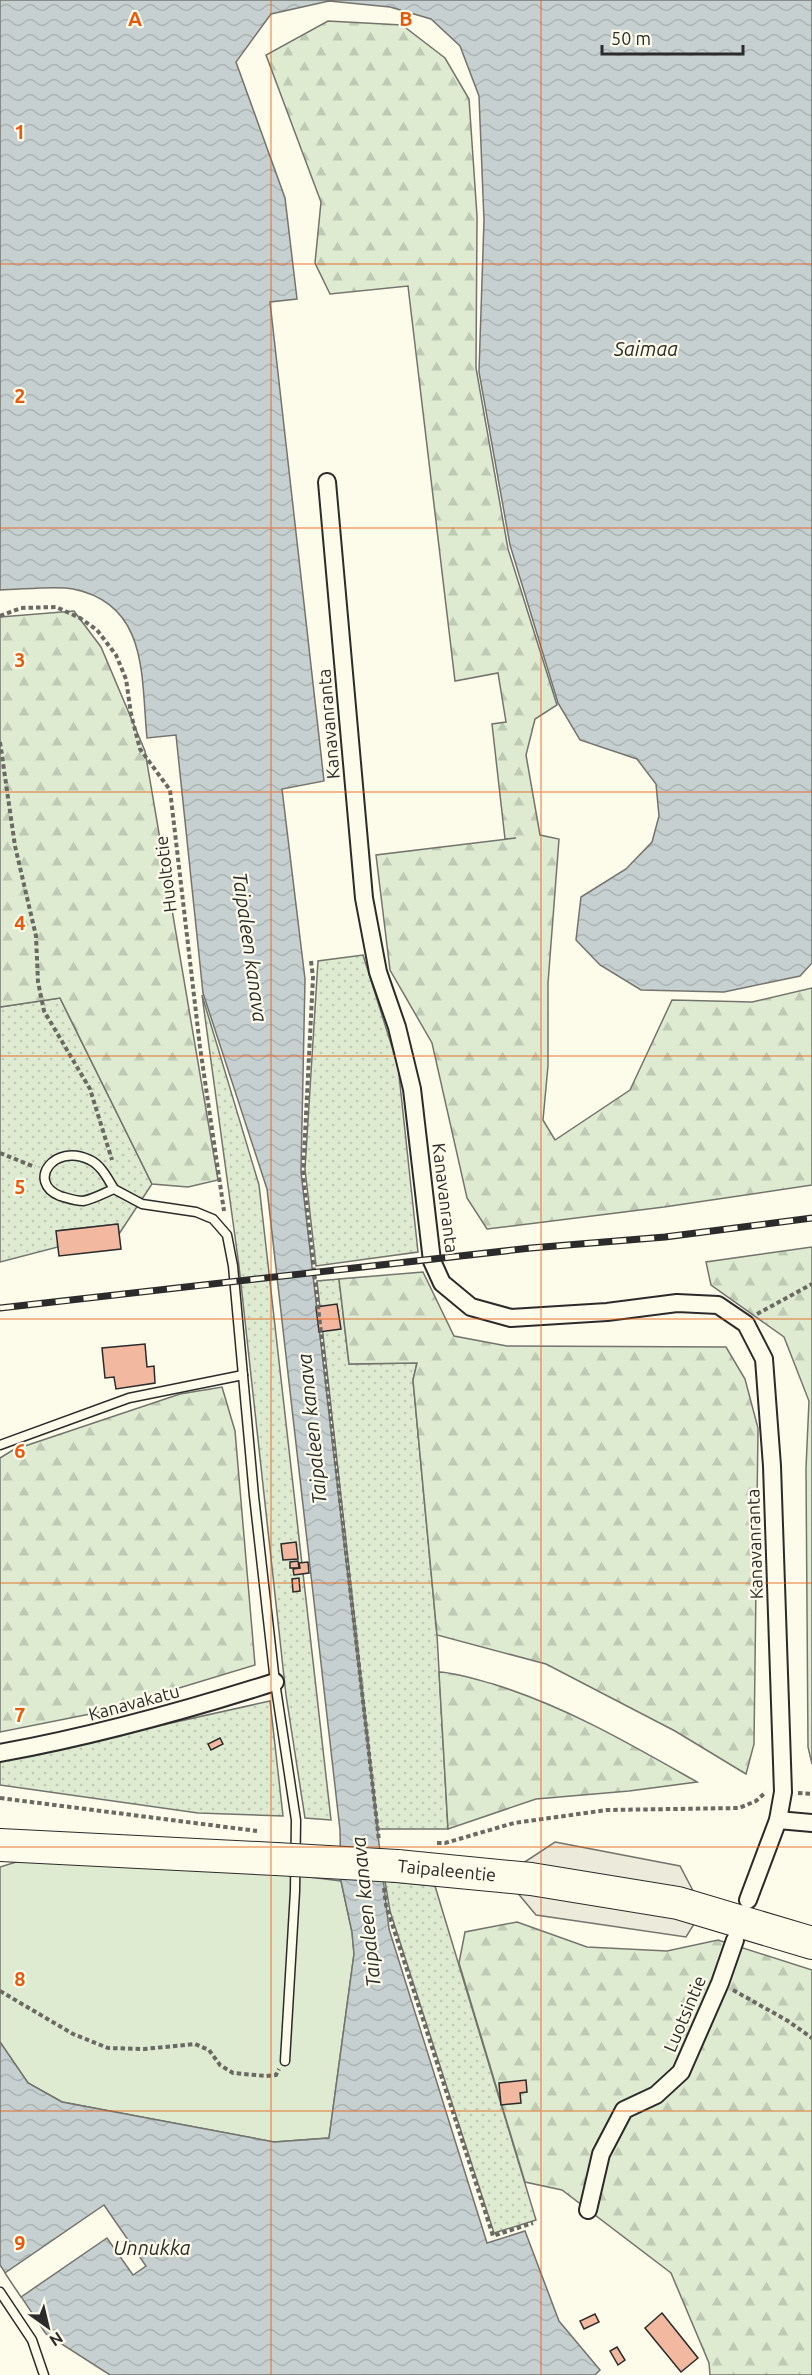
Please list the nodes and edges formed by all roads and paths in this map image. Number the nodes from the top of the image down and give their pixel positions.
1 (327, 482) dead end
2 (0, 616) edge
3 (0, 742) edge
4 (310, 961) dead end
5 (0, 1153) edge
6 (116, 1168) dead end
7 (46, 1171) junction
8 (114, 1189) junction
9 (227, 1235) junction
10 (812, 1284) edge
11 (754, 1316) dead end
12 (243, 1375) junction
13 (0, 1445) edge
14 (275, 1682) junction
15 (0, 1753) edge
16 (783, 1792) junction
17 (812, 1794) edge
18 (0, 1798) edge
19 (778, 1820) junction
20 (812, 1823) edge
21 (435, 1843) dead end
22 (0, 1845) edge
23 (269, 1845) junction
24 (387, 1865) junction
25 (748, 1900) dead end
26 (735, 1940) dead end
27 (812, 1943) edge
28 (720, 1983) junction
29 (0, 1991) edge
30 (812, 2038) edge
31 (285, 2061) joint
32 (588, 2210) dead end
33 (533, 2223) dead end
34 (0, 2292) edge
35 (44, 2375) edge

1 - 16 street, Kanavanranta
2 - 9 path, Huoltotie
3 - 6 path
4 - 24 path
5 - 7 path
7 - 8 lane
7 - 8 lane
8 - 9 lane
9 - 12 lane
10 - 11 path
12 - 13 lane
12 - 14 lane
14 - 15 street, Kanavakatu
14 - 31 lane
16 - 17 path
16 - 19 street, Kanavanranta
16 - 21 path
18 - 23 path
19 - 20 street
19 - 25 street
22 - 23 highway, Taipaleentie
23 - 24 highway, Taipaleentie, bridge
24 - 27 highway, Taipaleentie
24 - 33 path
26 - 28 street, Luotsintie
28 - 30 path
28 - 32 street, Luotsintie
29 - 31 path
34 - 35 lane

